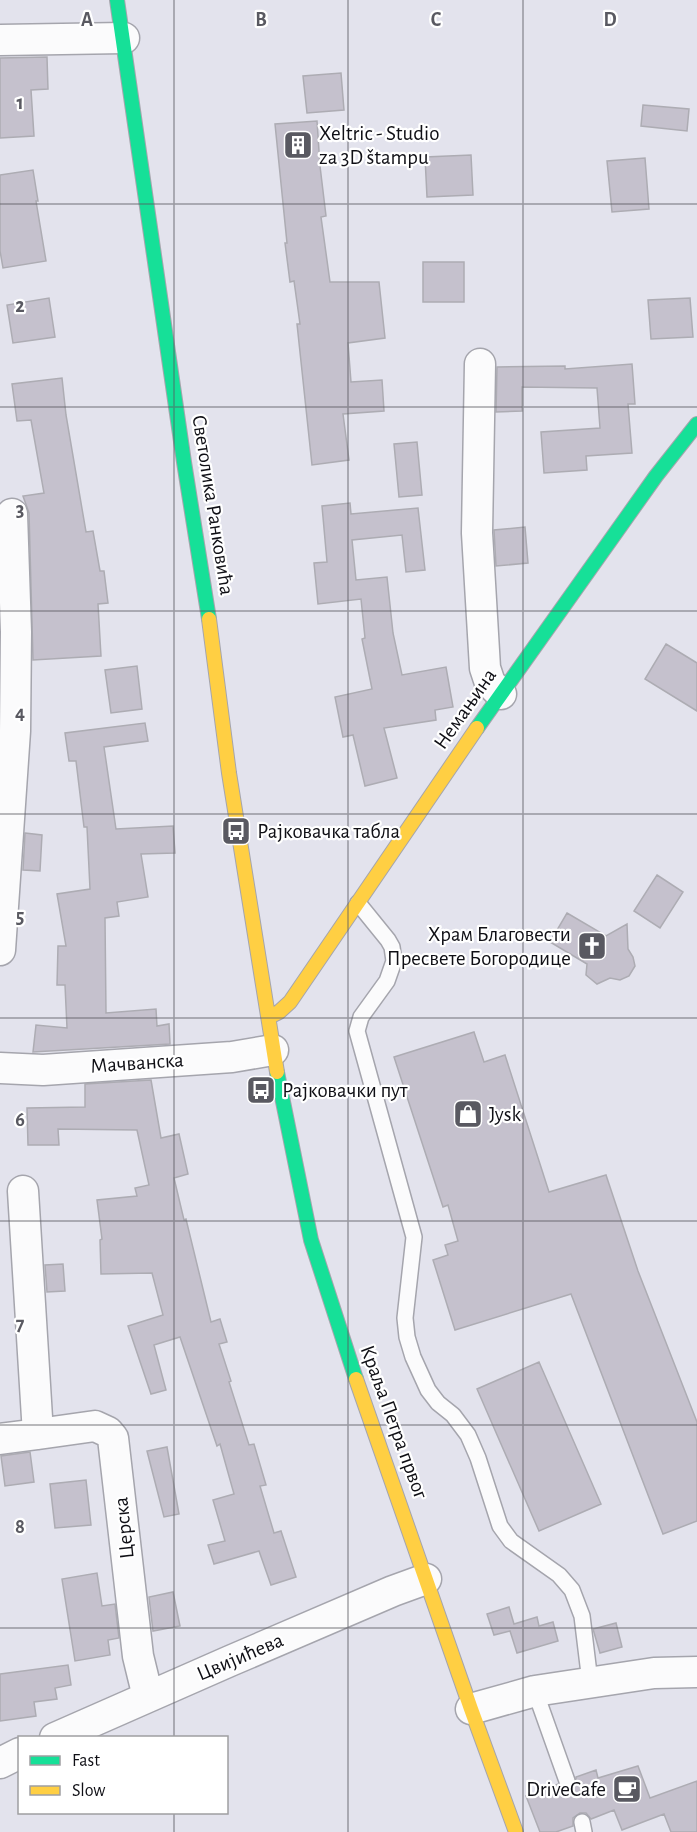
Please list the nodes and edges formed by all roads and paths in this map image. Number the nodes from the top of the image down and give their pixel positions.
1 (117, 0) edge
2 (124, 38) junction
3 (0, 40) edge
4 (480, 364) dead end
5 (697, 424) edge
6 (12, 514) dead end
7 (501, 694) junction
8 (358, 903) junction
9 (0, 950) edge
10 (269, 1017) junction
11 (273, 1050) junction
12 (0, 1068) edge
13 (23, 1191) dead end
14 (38, 1434) junction
15 (0, 1439) edge
16 (426, 1579) junction
17 (697, 1672) edge
18 (590, 1682) junction
19 (536, 1691) junction
20 (148, 1697) junction
21 (471, 1709) junction
22 (58, 1736) edge
23 (18, 1754) edge
24 (0, 1763) edge
25 (567, 1781) dead end
26 (516, 1832) edge

1 - 2 main road, Светолика Ранковића
2 - 3 street
2 - 10 main road, Светолика Ранковића
4 - 7 street
5 - 7 main road, Немањина
6 - 9 street
7 - 8 main road, Немањина
8 - 10 main road, Немањина
8 - 18 lane
10 - 11 main road, Краља Петра првог
11 - 12 street, Мачванска
11 - 16 main road, Краља Петра првог
13 - 14 street
14 - 15 street, Церска
14 - 20 street, Церска
16 - 20 street, Цвијићева
16 - 21 main road, Краља Петра првог
17 - 18 street
18 - 19 street
19 - 21 street
19 - 25 lane
20 - 22 street, Цвијићева
21 - 26 main road, Краља Петра првог
23 - 24 street

